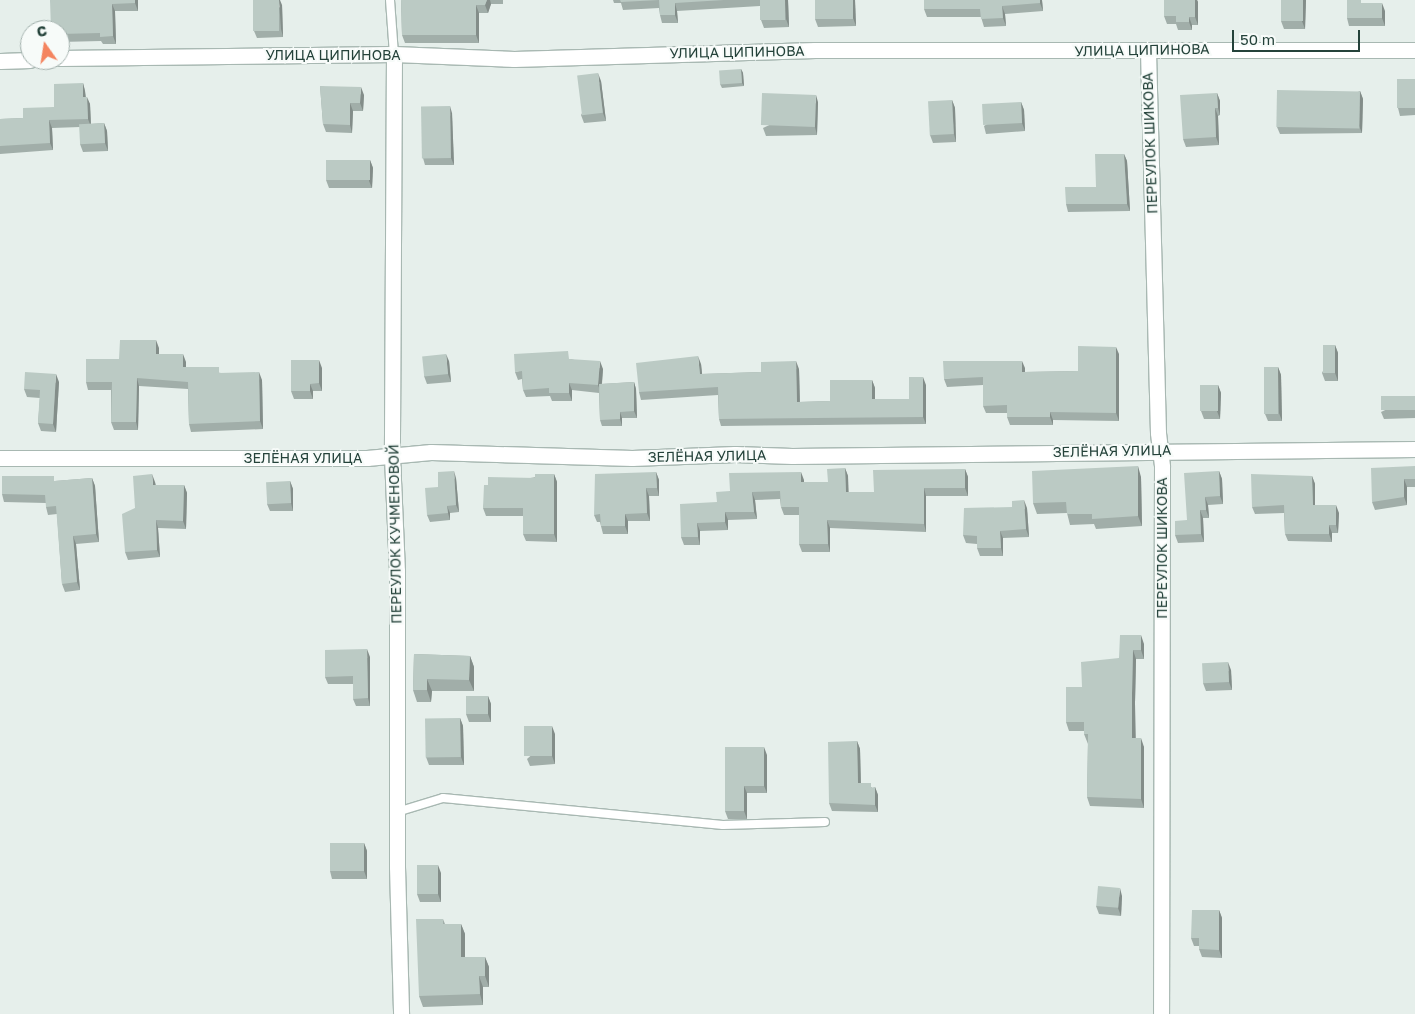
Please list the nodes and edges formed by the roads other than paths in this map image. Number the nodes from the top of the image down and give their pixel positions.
1 (390, 0) edge
2 (1415, 50) edge
3 (1148, 52) junction
4 (394, 54) junction
5 (70, 58) edge
6 (20, 60) edge
7 (0, 61) edge
8 (1160, 450) junction
9 (1415, 450) edge
10 (392, 457) junction
11 (0, 458) edge
12 (397, 812) junction
13 (825, 822) dead end
14 (401, 1014) edge
15 (1161, 1014) edge

1 - 4 lane
2 - 3 street, УЛИЦА ЦИПИНОВА
3 - 4 street, УЛИЦА ЦИПИНОВА
3 - 8 street, ПЕРЕУЛОК ШИКОВА
4 - 5 street, УЛИЦА ЦИПИНОВА
4 - 10 street, ПЕРЕУЛОК КУЧМЕНОВОЙ
6 - 7 street
8 - 9 street, ЗЕЛЁНАЯ УЛИЦА
8 - 10 street, ЗЕЛЁНАЯ УЛИЦА
8 - 15 street, ПЕРЕУЛОК ШИКОВА
10 - 11 street, ЗЕЛЁНАЯ УЛИЦА
10 - 12 street, ПЕРЕУЛОК КУЧМЕНОВОЙ
12 - 13 lane
12 - 14 street, ПЕРЕУЛОК КУЧМЕНОВОЙ

